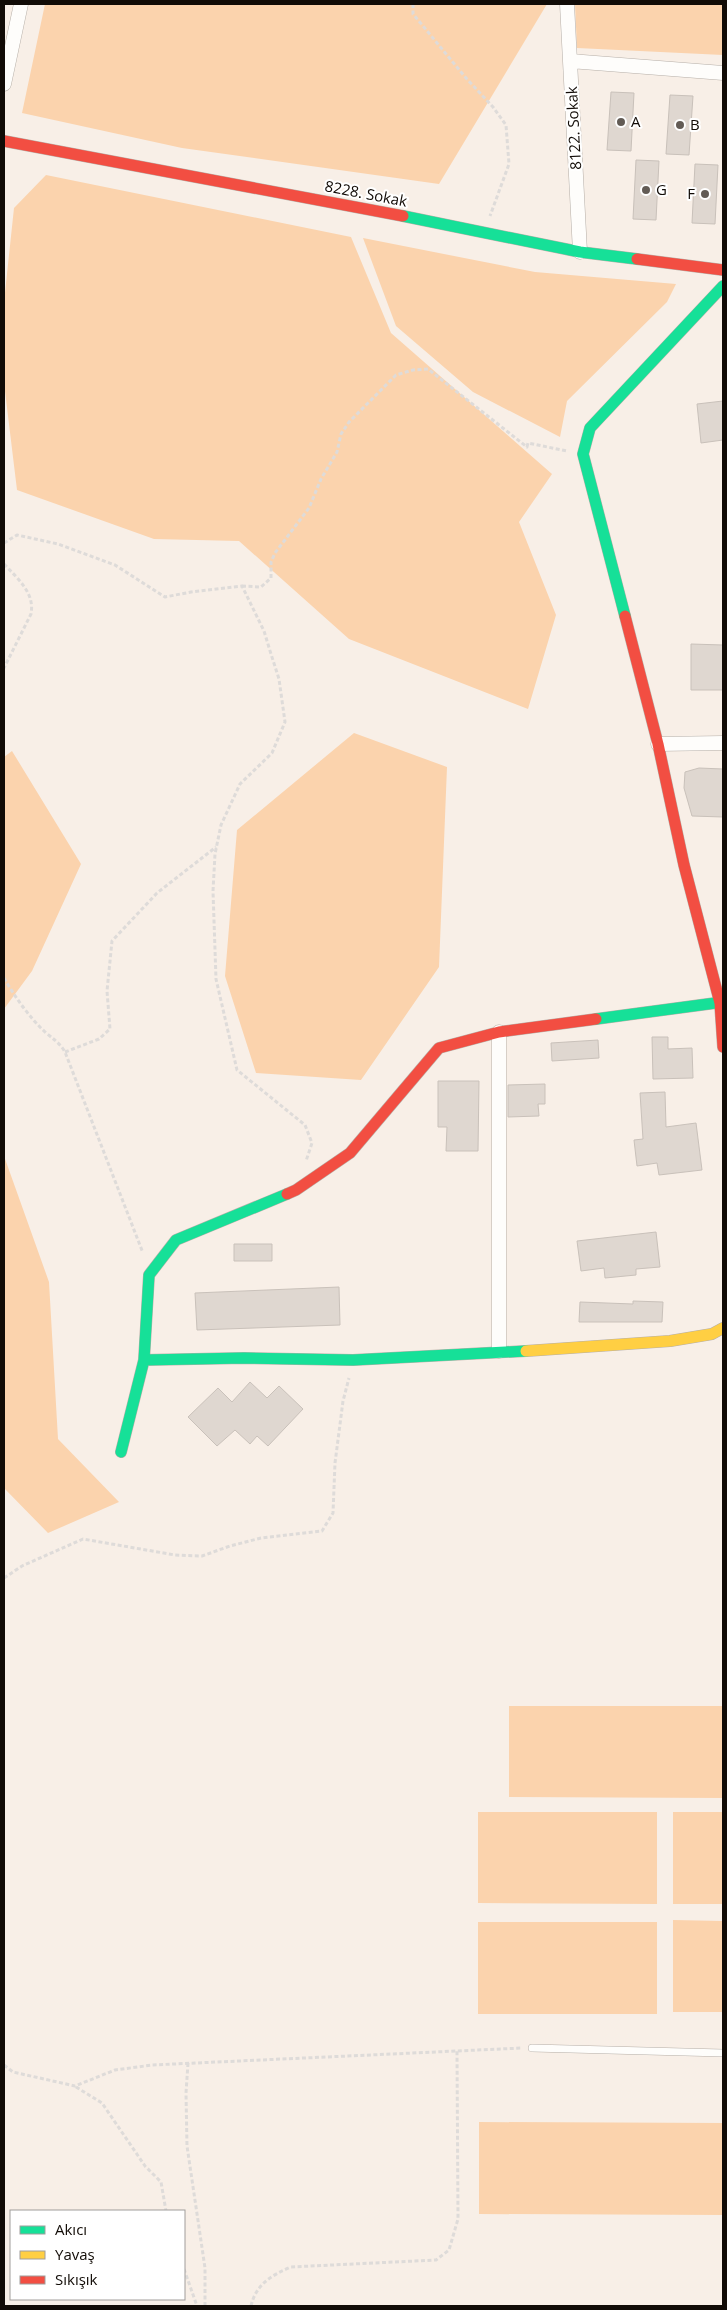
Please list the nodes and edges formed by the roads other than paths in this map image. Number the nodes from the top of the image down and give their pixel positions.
1 (21, 4) edge
2 (566, 4) edge
3 (570, 61) junction
4 (723, 73) edge
5 (4, 84) edge
6 (4, 141) edge
7 (580, 252) junction
8 (723, 270) edge
9 (723, 286) edge
10 (723, 743) edge
11 (658, 744) junction
12 (722, 1002) edge
13 (499, 1032) junction
14 (723, 1047) edge
15 (723, 1328) edge
16 (499, 1351) junction
17 (144, 1360) junction
18 (121, 1452) dead end
19 (532, 2048) road end
20 (723, 2053) edge

1 - 5 street
2 - 3 street, 8122. Sokak
3 - 4 street
3 - 7 street, 8122. Sokak
6 - 7 street, 8228. Sokak
7 - 8 street, 8228. Sokak
9 - 11 street
10 - 11 street
11 - 12 street
12 - 13 street
12 - 14 street
13 - 16 street
13 - 17 street
15 - 16 street
16 - 17 street
17 - 18 street
19 - 20 lane

